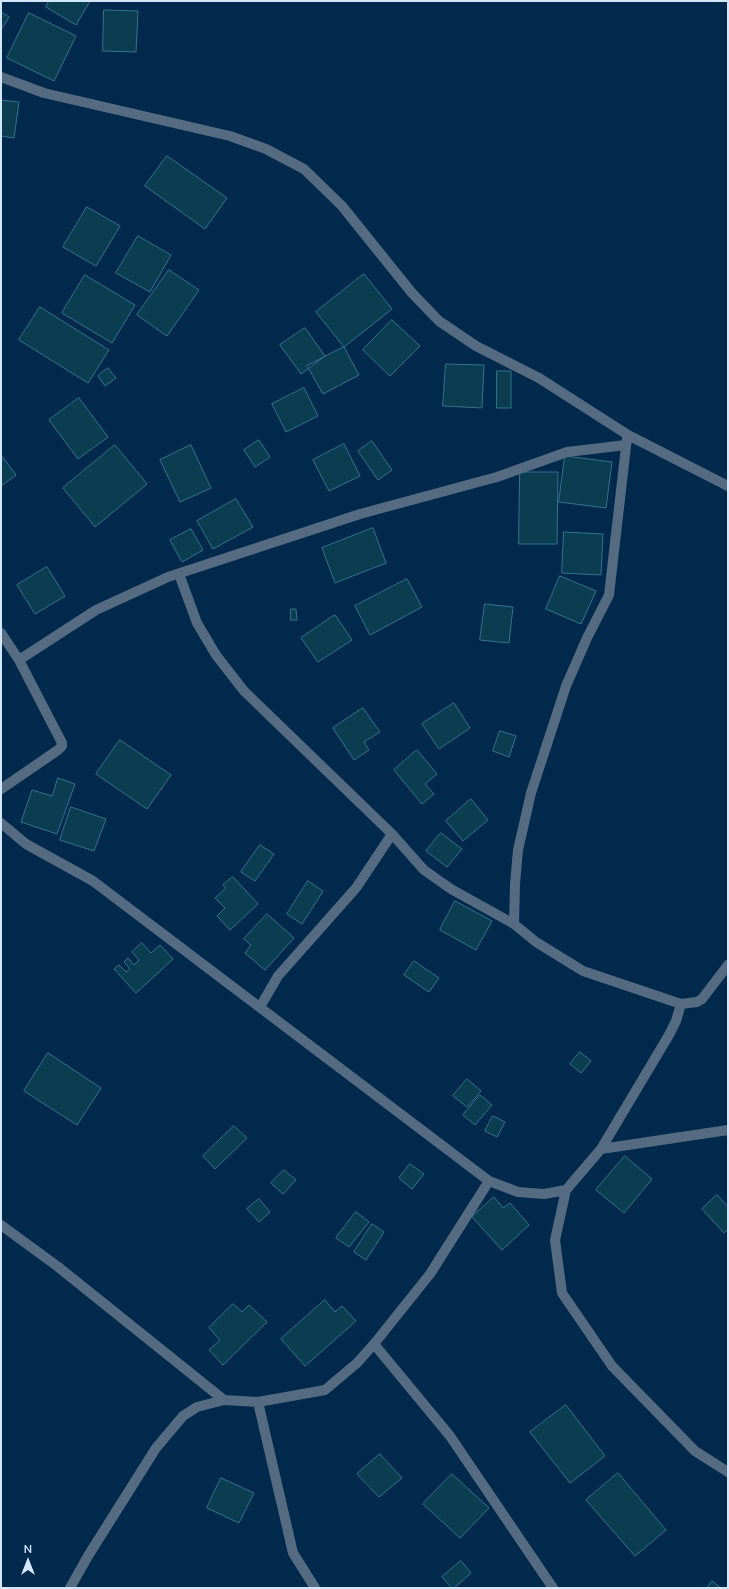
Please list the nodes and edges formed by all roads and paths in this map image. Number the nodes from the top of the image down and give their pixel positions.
1 (1, 77) edge
2 (627, 440) junction
3 (728, 486) edge
4 (179, 574) junction
5 (1, 633) edge
6 (19, 660) junction
7 (1, 789) edge
8 (1, 823) edge
9 (392, 834) junction
10 (514, 924) junction
11 (728, 965) edge
12 (681, 1004) junction
13 (260, 1007) junction
14 (728, 1130) edge
15 (602, 1149) junction
16 (489, 1181) junction
17 (566, 1190) junction
18 (1, 1225) edge
19 (374, 1344) junction
20 (224, 1400) junction
21 (258, 1402) junction
22 (728, 1472) edge
23 (70, 1588) edge
24 (315, 1588) edge
25 (553, 1588) edge

1 - 2 street
2 - 3 street
2 - 4 street
2 - 10 street
4 - 6 street
4 - 9 street
5 - 6 street
6 - 7 street
8 - 13 street
9 - 10 street
9 - 13 street
10 - 12 street
11 - 12 street
12 - 15 street
13 - 16 street
14 - 15 street
15 - 17 street
16 - 17 street
16 - 19 street
17 - 22 street
18 - 20 street
19 - 21 street
19 - 25 street
20 - 21 street
20 - 23 street
21 - 24 street

